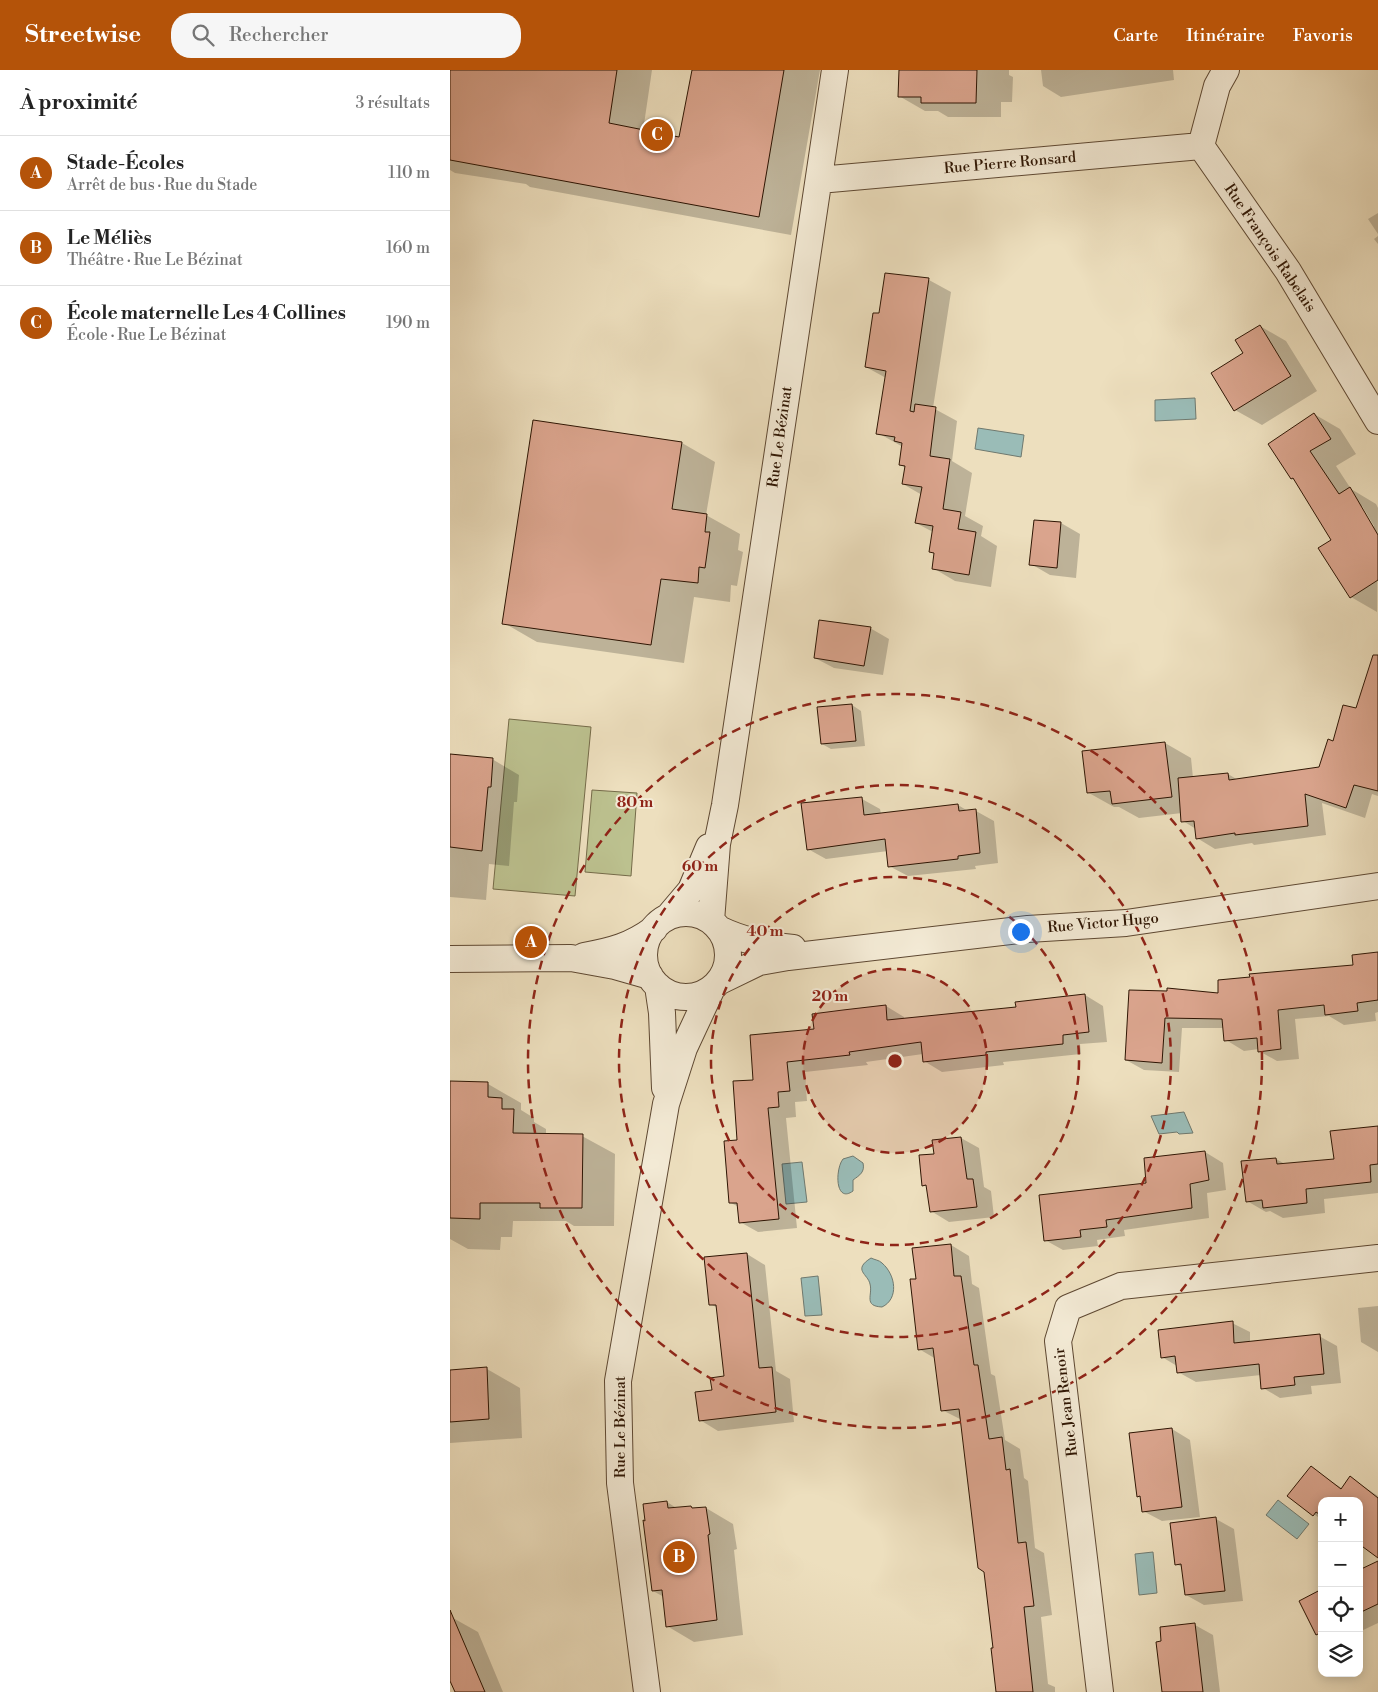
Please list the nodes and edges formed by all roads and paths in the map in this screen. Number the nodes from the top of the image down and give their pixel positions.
1 (835, 70) edge
2 (1226, 70) edge
3 (1201, 146) junction
4 (819, 180) junction
5 (1378, 421) edge
6 (725, 805) junction
7 (1378, 886) edge
8 (661, 923) junction
9 (715, 925) junction
10 (826, 951) junction
11 (571, 958) junction
12 (450, 960) edge
13 (654, 981) junction
14 (716, 984) junction
15 (666, 1104) junction
16 (1378, 1258) edge
17 (647, 1692) edge
18 (1100, 1692) edge

1 - 4 street, Rue Le Bézinat
2 - 3 street
3 - 4 street, Rue Pierre Ronsard
3 - 5 street, Rue François Rabelais
4 - 6 street, Rue Le Bézinat
6 - 8 street, Rue Le Bézinat
6 - 9 street, Rue Le Bézinat
7 - 10 street, Rue Victor Hugo
8 - 9 street
8 - 11 street
8 - 13 street
9 - 10 street, Rue Victor Hugo
9 - 14 street
10 - 14 street, Rue Victor Hugo
11 - 12 street
11 - 13 street
13 - 14 street
13 - 15 street, Rue Le Bézinat
14 - 15 street, Rue Le Bézinat
15 - 17 street, Rue Le Bézinat
16 - 18 street, Rue Jean Renoir

